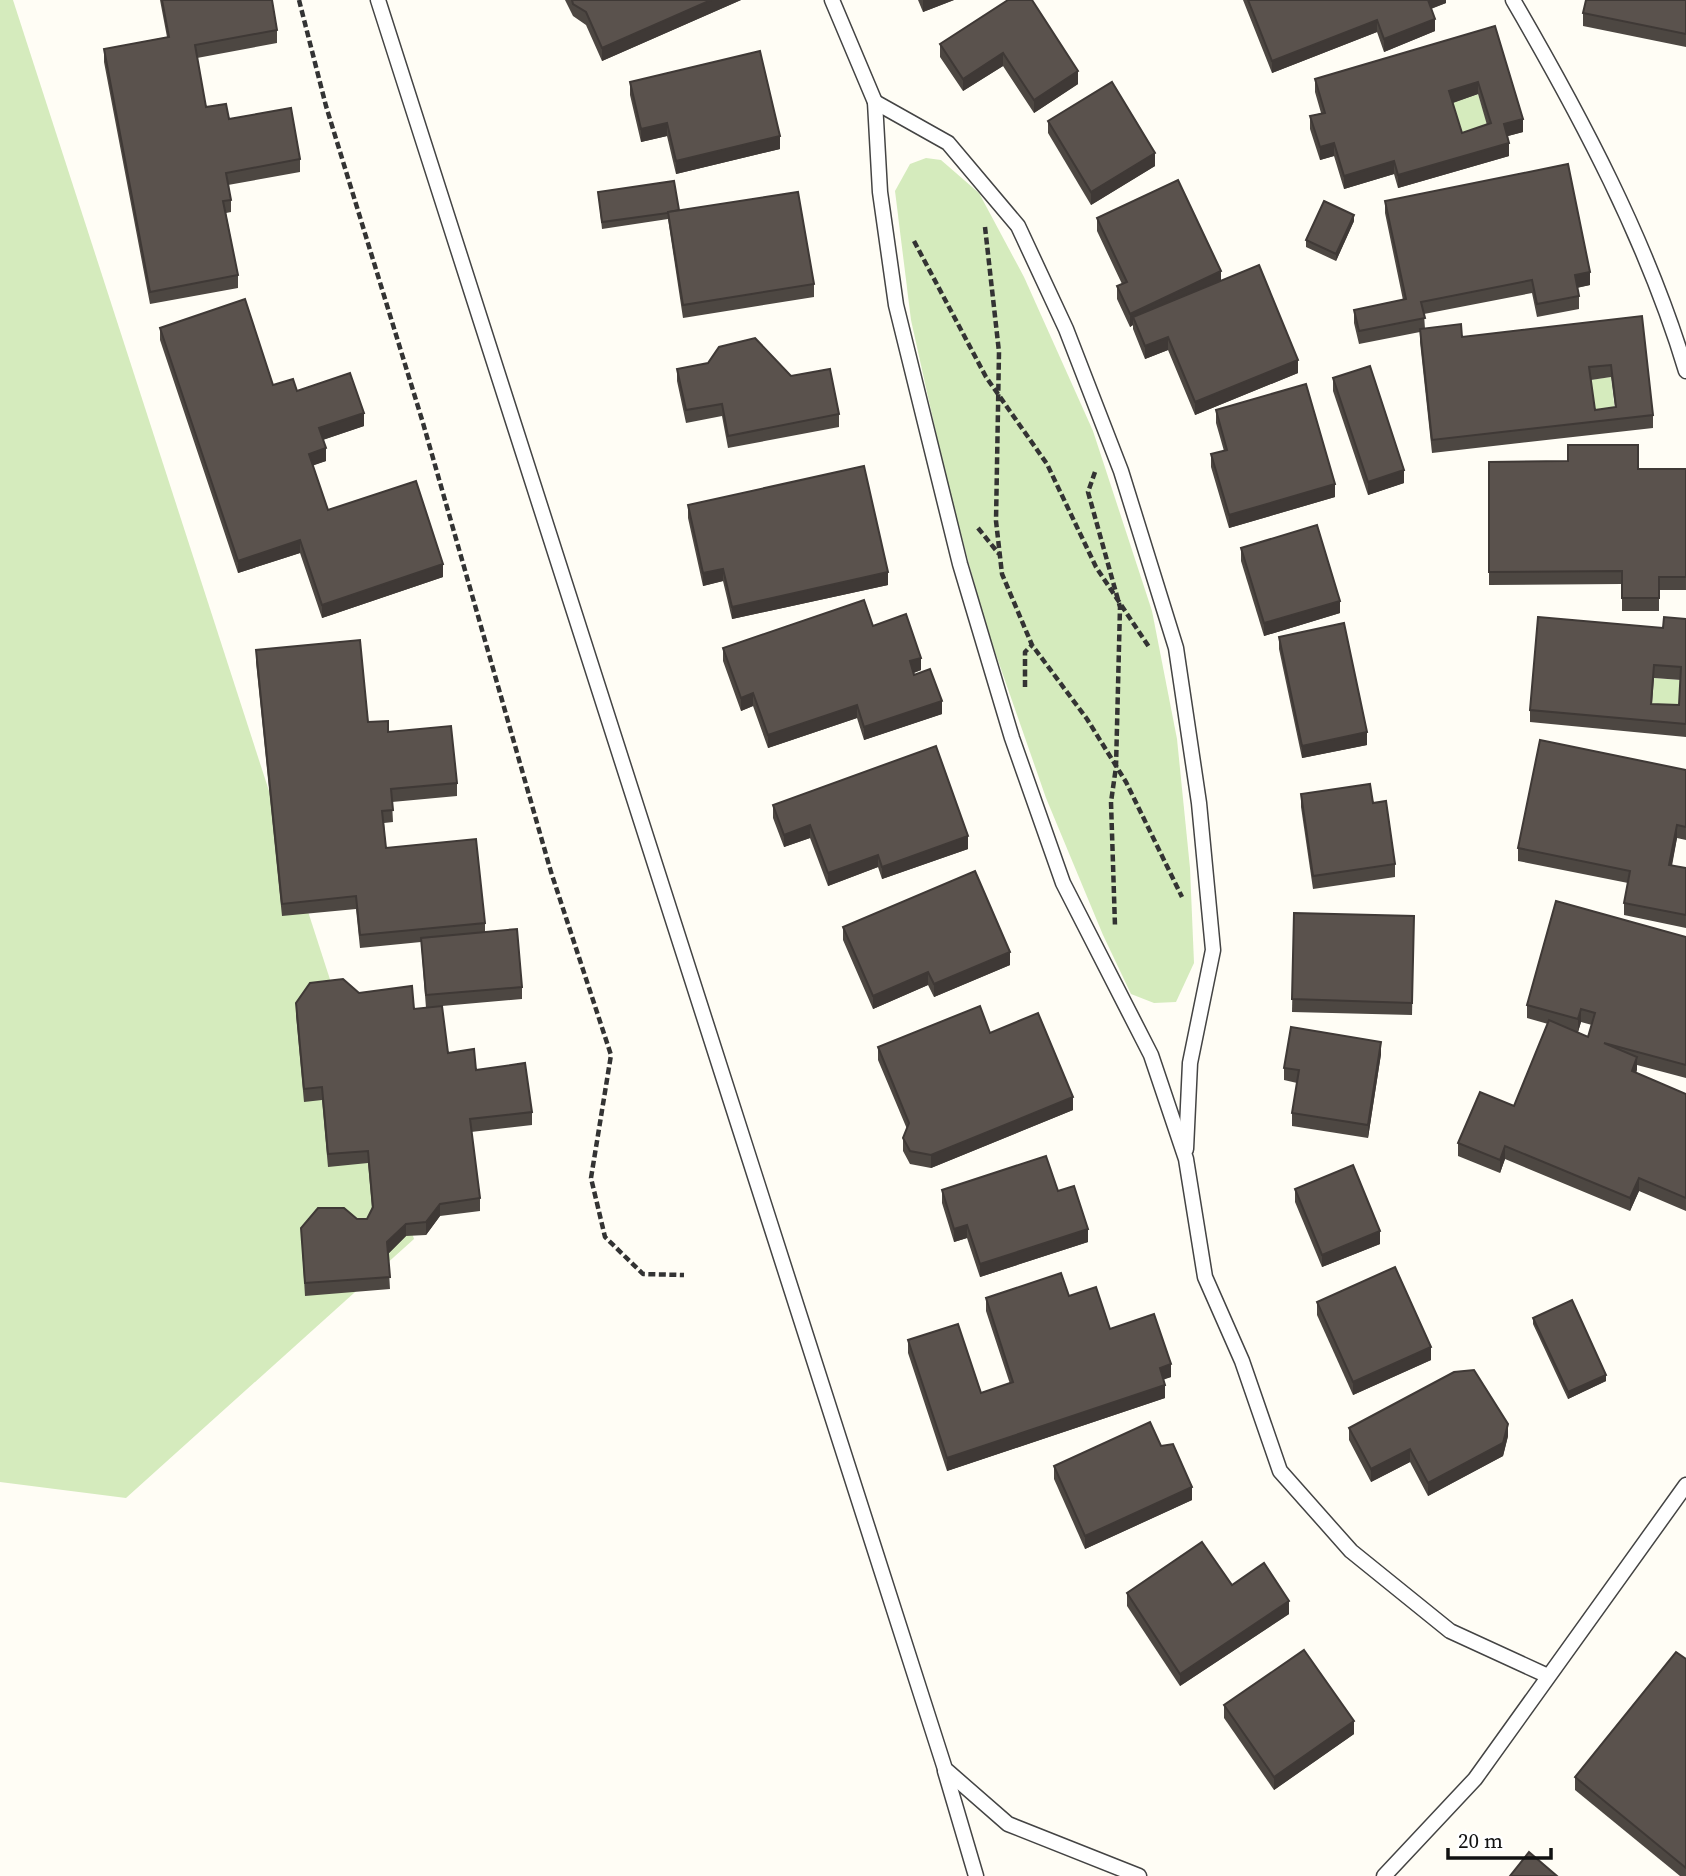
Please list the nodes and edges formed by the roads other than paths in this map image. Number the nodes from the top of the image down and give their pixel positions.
1 (378, 0) edge
2 (832, 0) edge
3 (1513, 0) edge
4 (874, 102) junction
5 (1686, 371) edge
6 (1186, 1159) junction
7 (1686, 1485) edge
8 (1548, 1676) junction
9 (945, 1769) junction
10 (976, 1876) edge
11 (1139, 1876) edge
12 (1384, 1876) edge

1 - 9 lane
2 - 4 lane
3 - 5 lane
4 - 6 lane
4 - 6 lane
6 - 8 lane
7 - 8 lane
8 - 12 lane
9 - 10 lane
9 - 11 lane

